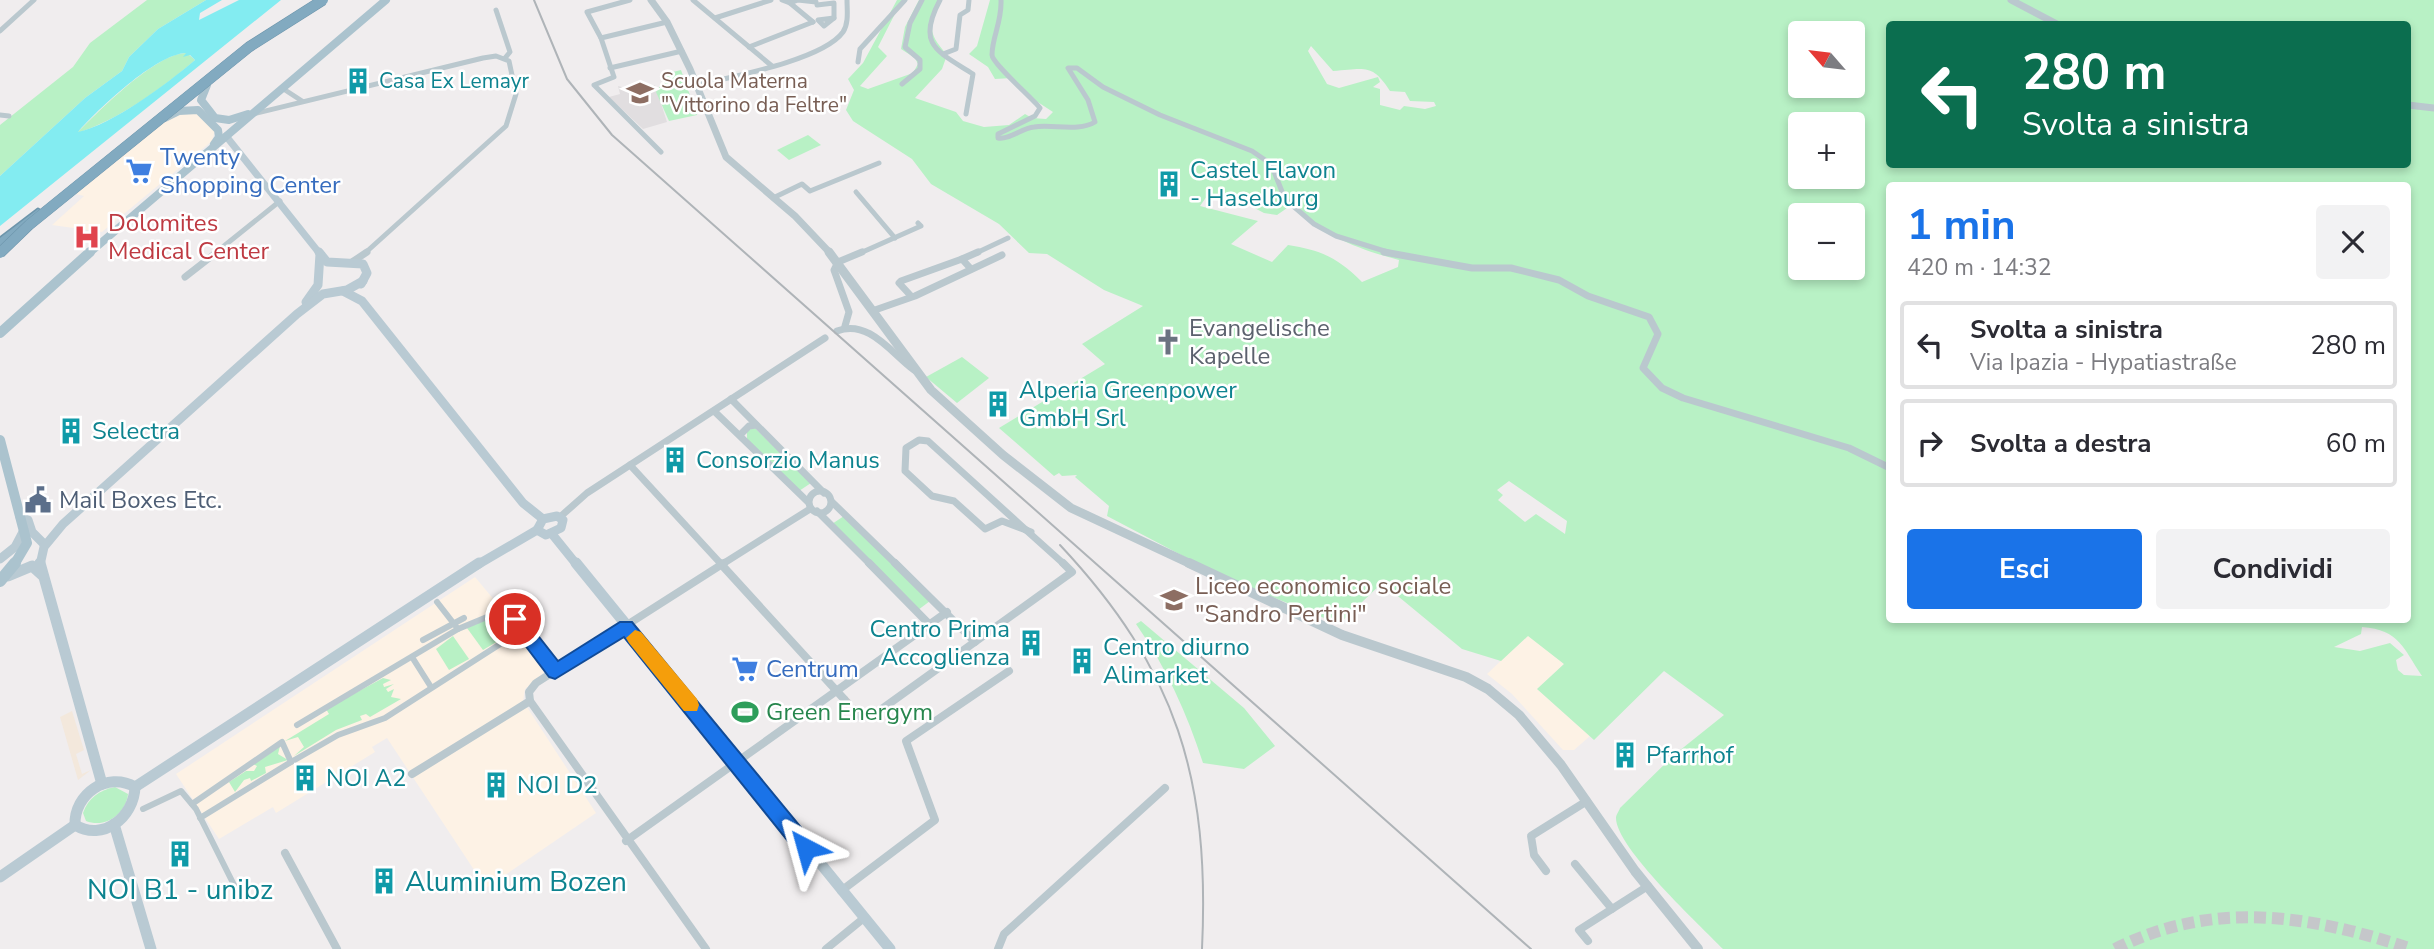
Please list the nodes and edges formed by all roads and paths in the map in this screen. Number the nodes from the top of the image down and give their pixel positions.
1 (34, 0) edge
2 (630, 0) edge
3 (651, 0) edge
4 (693, 0) edge
5 (771, 0) edge
6 (782, 0) edge
7 (846, 0) edge
8 (905, 0) edge
9 (922, 0) edge
10 (940, 0) edge
11 (970, 0) edge
12 (1001, 0) edge
13 (2011, 0) edge
14 (321, 1) edge
15 (385, 1) edge
16 (817, 2) edge
17 (833, 2) edge
18 (790, 4) junction
19 (496, 10) dead end
20 (715, 18) junction
21 (815, 21) junction
22 (2051, 21) edge
23 (667, 22) junction
24 (0, 31) edge
25 (601, 37) junction
26 (749, 47) junction
27 (682, 51) junction
28 (943, 54) junction
29 (505, 58) junction
30 (858, 62) dead end
31 (772, 66) junction
32 (610, 68) junction
33 (206, 85) junction
34 (697, 85) junction
35 (902, 85) dead end
36 (282, 88) junction
37 (267, 101) junction
38 (306, 101) junction
39 (2411, 105) edge
40 (2434, 108) edge
41 (253, 114) junction
42 (966, 114) dead end
43 (0, 115) edge
44 (9, 116) dead end
45 (165, 118) junction
46 (226, 136) junction
47 (233, 145) junction
48 (661, 152) dead end
49 (205, 154) junction
50 (879, 163) dead end
51 (856, 192) dead end
52 (773, 198) junction
53 (280, 201) junction
54 (918, 223) dead end
55 (895, 238) junction
56 (1008, 238) dead end
57 (0, 243) edge
58 (375, 246) junction
59 (0, 253) edge
60 (320, 254) junction
61 (1002, 255) dead end
62 (0, 258) edge
63 (962, 259) junction
64 (352, 262) junction
65 (838, 262) junction
66 (341, 264) junction
67 (363, 264) junction
68 (971, 270) junction
69 (185, 277) dead end
70 (319, 280) junction
71 (363, 281) junction
72 (342, 291) junction
73 (328, 292) junction
74 (911, 296) junction
75 (362, 301) junction
76 (875, 310) junction
77 (297, 314) junction
78 (845, 326) junction
79 (3, 328) edge
80 (837, 331) dead end
81 (825, 338) dead end
82 (915, 370) junction
83 (731, 400) junction
84 (714, 411) junction
85 (756, 425) junction
86 (740, 435) junction
87 (0, 440) edge
88 (630, 465) junction
89 (1886, 465) edge
90 (824, 493) junction
91 (832, 502) junction
92 (815, 509) junction
93 (20, 517) junction
94 (560, 517) junction
95 (543, 519) junction
96 (24, 530) junction
97 (537, 530) junction
98 (1031, 532) junction
99 (552, 534) junction
100 (41, 540) junction
101 (0, 559) edge
102 (722, 567) junction
103 (42, 575) junction
104 (1, 580) edge
105 (437, 602) dead end
106 (947, 612) junction
107 (464, 618) dead end
108 (515, 619) dead end
109 (929, 624) junction
110 (456, 626) junction
111 (626, 627) junction
112 (423, 640) dead end
113 (975, 642) junction
114 (412, 657) junction
115 (555, 671) junction
116 (1009, 671) dead end
117 (431, 687) junction
118 (835, 690) junction
119 (844, 699) tunnel mouth
120 (530, 701) junction
121 (385, 718) junction
122 (864, 718) dead end
123 (296, 725) dead end
124 (390, 725) dead end
125 (291, 762) junction
126 (737, 762) junction
127 (412, 774) dead end
128 (102, 784) junction
129 (135, 787) junction
130 (1165, 788) dead end
131 (1587, 801) junction
132 (192, 804) junction
133 (143, 809) dead end
134 (200, 818) junction
135 (114, 824) junction
136 (75, 825) junction
137 (626, 841) junction
138 (285, 853) dead end
139 (1576, 864) dead end
140 (1546, 871) dead end
141 (0, 877) edge
142 (234, 885) dead end
143 (1648, 887) junction
144 (841, 891) junction
145 (1612, 909) junction
146 (864, 918) junction
147 (1588, 941) dead end
148 (151, 949) edge
149 (337, 949) edge
150 (706, 949) edge
151 (826, 949) edge
152 (890, 949) edge
153 (998, 949) edge
154 (1698, 949) edge

1 - 24 street
2 - 25 street
3 - 23 street
4 - 20 street
5 - 20 street
6 - 18 street
7 - 31 street
8 - 30 street
9 - 35 street
10 - 28 street
11 - 28 street
12 - 89 street
13 - 22 street
14 - 33 main road
14 - 57 highway, bridge
14 - 59 highway, bridge
15 - 36 main road
16 - 17 street
16 - 18 street
16 - 21 street
17 - 21 street
18 - 21 street
19 - 29 street
20 - 26 street
21 - 26 street
23 - 25 street
23 - 27 street
25 - 32 street
26 - 31 street
27 - 32 street
27 - 34 street
28 - 42 street
29 - 38 street
29 - 58 street
31 - 34 street
32 - 48 street
33 - 37 main road
33 - 45 main road
34 - 52 street
36 - 37 main road
36 - 38 street
37 - 41 main road
38 - 41 street
39 - 40 street
41 - 46 main road
43 - 44 street
45 - 49 main road
45 - 62 main road
46 - 47 main road
46 - 49 main road
47 - 49 main road
47 - 53 main road
49 - 79 main road
50 - 52 street
51 - 55 street
52 - 65 street
53 - 60 main road
53 - 69 street
54 - 55 street
55 - 65 street
56 - 63 street
58 - 64 street
58 - 67 street
60 - 66 main road
60 - 70 main road
61 - 68 street
63 - 68 street
63 - 74 street
64 - 66 main road
64 - 67 main road
65 - 76 street
65 - 78 street
66 - 70 main road
67 - 71 main road
68 - 74 street
70 - 73 main road
70 - 77 main road
71 - 72 main road
71 - 75 main road
72 - 73 main road
72 - 75 main road
73 - 77 main road
74 - 76 street
75 - 95 main road
76 - 82 street
77 - 100 main road
78 - 80 street
78 - 82 street
81 - 83 street
82 - 131 street
83 - 84 street
83 - 85 street
84 - 86 street
84 - 88 street
85 - 86 street
85 - 90 street
86 - 92 street
87 - 93 main road
88 - 94 street
88 - 102 street
90 - 91 street
90 - 92 street
91 - 92 street
91 - 106 street
92 - 102 street
92 - 109 street
93 - 96 main road
93 - 100 main road
94 - 95 main road
94 - 99 main road
95 - 97 main road
96 - 101 main road
96 - 104 main road
97 - 99 main road
97 - 129 main road
98 - 98 street
98 - 113 street
99 - 111 main road
100 - 103 main road
102 - 111 street
102 - 118 street
103 - 104 main road
103 - 128 main road
105 - 110 street
106 - 109 street
106 - 113 street
107 - 110 street
108 - 115 street
109 - 118 street
110 - 112 street
110 - 114 street
110 - 117 street
111 - 115 street
111 - 126 main road
113 - 122 street
114 - 117 street
114 - 123 street
115 - 120 street
116 - 144 street
117 - 121 street
118 - 119 street
118 - 126 street
120 - 127 street
120 - 137 street
121 - 124 street
121 - 125 street
125 - 132 street
125 - 134 street
126 - 137 street
126 - 144 main road
128 - 129 main road
128 - 136 main road
129 - 135 main road
130 - 153 street
131 - 140 street
131 - 143 street
132 - 133 street
132 - 134 street
134 - 142 street
135 - 136 main road
135 - 148 main road
136 - 141 main road
137 - 150 street
138 - 149 street
139 - 145 street
143 - 145 street
143 - 154 street
144 - 146 main road
145 - 147 street
146 - 151 street
146 - 152 main road

